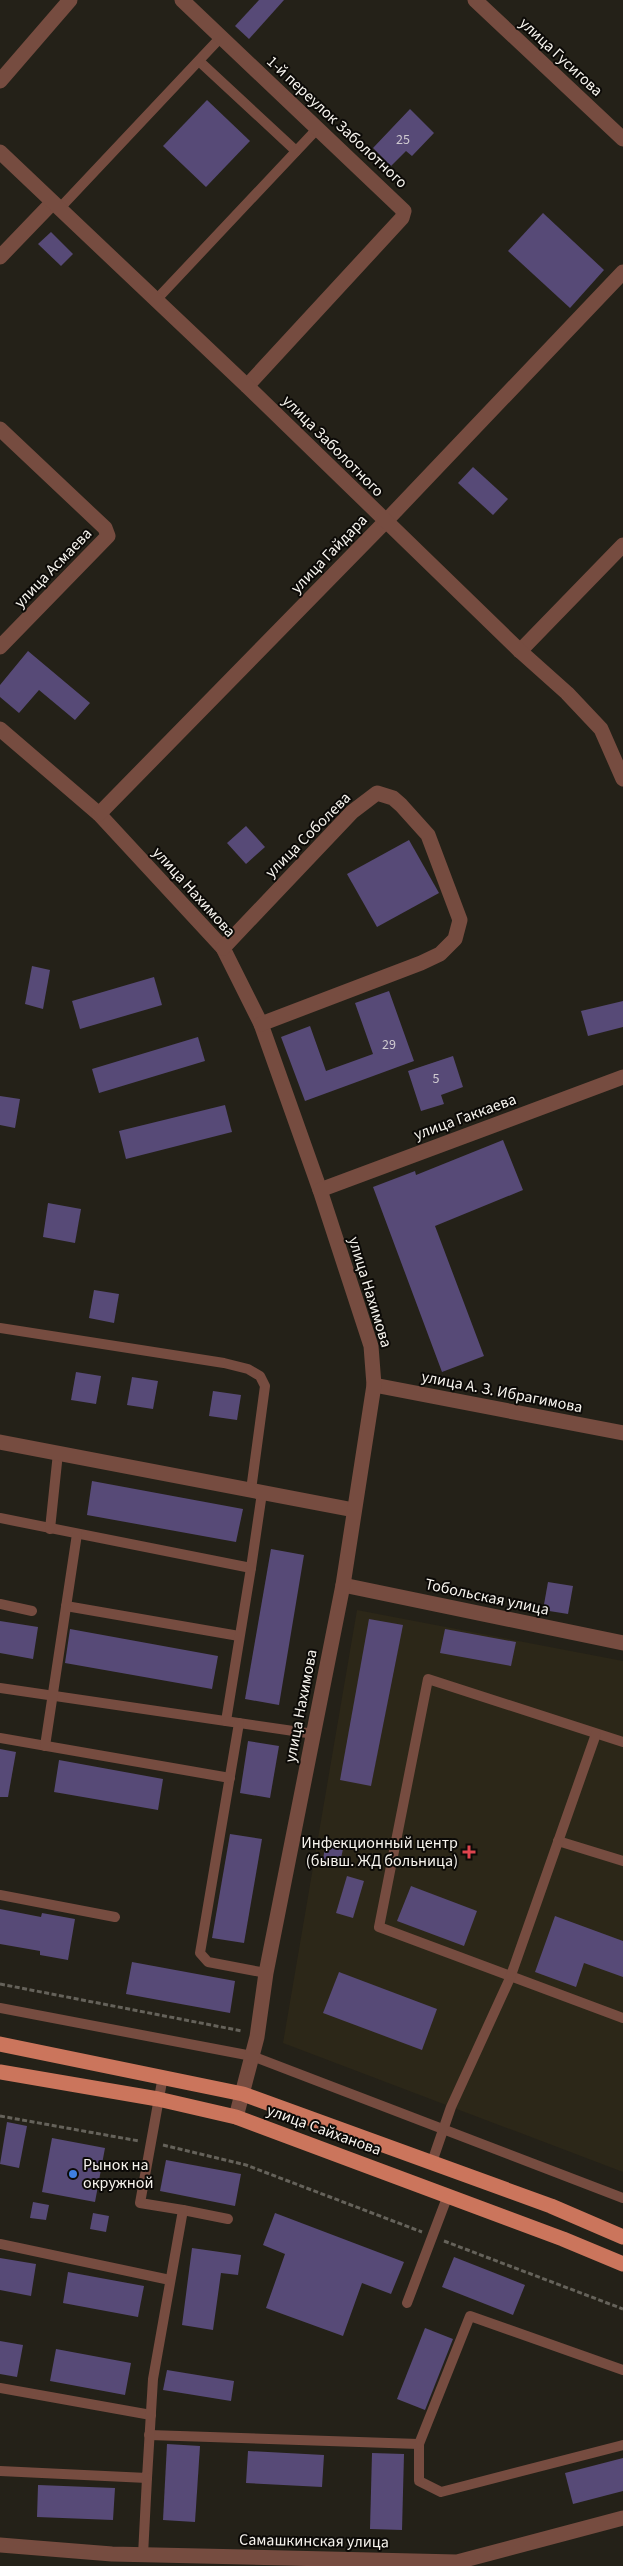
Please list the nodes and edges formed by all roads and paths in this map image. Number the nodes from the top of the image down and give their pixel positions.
1 (70, 0) edge
2 (182, 0) edge
3 (475, 0) edge
4 (221, 37) junction
5 (199, 61) junction
6 (0, 81) edge
7 (318, 128) junction
8 (623, 139) edge
9 (296, 151) junction
10 (0, 152) edge
11 (56, 206) junction
12 (0, 257) edge
13 (623, 272) edge
14 (156, 300) junction
15 (248, 386) junction
16 (0, 430) edge
17 (385, 522) junction
18 (623, 545) edge
19 (0, 647) edge
20 (520, 651) junction
21 (0, 729) edge
22 (623, 779) edge
23 (99, 814) junction
24 (223, 948) junction
25 (261, 1024) junction
26 (623, 1077) edge
27 (320, 1190) junction
28 (0, 1328) edge
29 (374, 1385) junction
30 (623, 1433) edge
31 (0, 1442) edge
32 (58, 1453) junction
33 (257, 1491) junction
34 (354, 1510) junction
35 (0, 1518) edge
36 (50, 1528) junction
37 (77, 1534) junction
38 (251, 1568) junction
39 (343, 1585) junction
40 (0, 1604) edge
41 (66, 1606) junction
42 (32, 1611) dead end
43 (239, 1636) junction
44 (623, 1642) edge
45 (0, 1688) edge
46 (53, 1696) junction
47 (226, 1721) junction
48 (239, 1723) junction
49 (314, 1734) junction
50 (596, 1734) junction
51 (0, 1738) edge
52 (623, 1742) edge
53 (45, 1746) junction
54 (230, 1778) junction
55 (558, 1841) junction
56 (623, 1861) edge
57 (0, 1895) edge
58 (116, 1917) dead end
59 (266, 1973) junction
60 (510, 1978) junction
61 (0, 1984) edge
62 (0, 2008) edge
63 (623, 2018) edge
64 (256, 2037) junction
65 (0, 2044) edge
66 (252, 2056) junction
67 (0, 2072) edge
68 (163, 2076) junction
69 (243, 2094) junction
70 (158, 2100) junction
71 (0, 2116) edge
72 (236, 2118) junction
73 (443, 2129) junction
74 (150, 2143) junction
75 (432, 2162) junction
76 (448, 2195) junction
77 (623, 2198) edge
78 (182, 2210) junction
79 (228, 2219) dead end
80 (432, 2236) junction
81 (623, 2237) edge
82 (0, 2244) edge
83 (623, 2264) edge
84 (170, 2280) junction
85 (407, 2303) dead end
86 (623, 2309) edge
87 (623, 2370) edge
88 (0, 2388) edge
89 (151, 2415) junction
90 (150, 2434) junction
91 (419, 2444) junction
92 (623, 2445) edge
93 (0, 2471) edge
94 (147, 2478) junction
95 (623, 2518) edge
96 (0, 2545) edge
97 (143, 2555) junction

1 - 6 street
2 - 4 street, 1-й переулок Заболотного
3 - 8 street, улица Гусигова
4 - 5 lane
4 - 7 street, 1-й переулок Заболотного
5 - 9 lane
5 - 11 lane
7 - 9 lane
7 - 15 street, 1-й переулок Заболотного
9 - 14 lane
10 - 11 street, улица Заболотного
11 - 12 street
11 - 14 street, улица Заболотного
13 - 17 street, улица Гайдара
14 - 15 street, улица Заболотного
15 - 17 street, улица Заболотного
16 - 19 street, улица Асмаева
17 - 20 street, улица Заболотного
17 - 23 street, улица Гайдара
18 - 20 street
20 - 22 street, улица Заболотного
21 - 23 street, улица Нахимова
23 - 24 street, улица Нахимова
24 - 25 street, улица Нахимова
24 - 25 street, улица Соболева
25 - 27 street, улица Нахимова
26 - 27 street, улица Гаккаева
27 - 29 street, улица Нахимова
28 - 33 lane
29 - 30 street, улица А. З. Ибрагимова
29 - 34 street, улица Нахимова
31 - 32 street
32 - 33 street
32 - 36 lane
33 - 34 street
33 - 38 lane
34 - 39 street, улица Нахимова
35 - 36 lane
36 - 37 lane
37 - 38 lane
37 - 41 lane
38 - 43 lane
39 - 44 street, Тобольская улица
39 - 49 street, улица Нахимова
40 - 42 lane
41 - 43 lane
41 - 46 lane
43 - 47 lane
45 - 46 lane
46 - 47 lane
46 - 53 lane
47 - 48 lane
48 - 49 lane
48 - 54 lane
49 - 59 street, улица Нахимова
50 - 52 lane
50 - 55 lane
50 - 60 lane
51 - 53 lane
53 - 54 lane
54 - 59 lane
55 - 56 lane
55 - 60 lane
57 - 58 lane
59 - 64 street, улица Нахимова
60 - 63 lane
60 - 73 lane
61 - 64 path
62 - 66 lane
64 - 66 street, улица Нахимова
65 - 68 main road
66 - 69 street, улица Нахимова
66 - 73 lane
67 - 70 main road, улица Сайханова
68 - 69 main road
68 - 70 lane
69 - 72 street, улица Нахимова
69 - 75 main road
70 - 72 main road, улица Сайханова
70 - 74 lane
71 - 74 path
72 - 76 main road, улица Сайханова
73 - 75 lane
73 - 77 lane
74 - 78 lane
74 - 80 path
75 - 81 main road
76 - 80 lane
76 - 83 main road, улица Сайханова
78 - 79 lane
78 - 84 lane
80 - 85 lane
80 - 86 path
82 - 84 lane
84 - 89 lane
87 - 91 lane
88 - 89 lane
89 - 90 lane
90 - 91 lane
90 - 94 lane
91 - 92 lane
93 - 94 lane
94 - 97 lane
95 - 97 street, Самашкинская улица
96 - 97 street, Самашкинская улица

